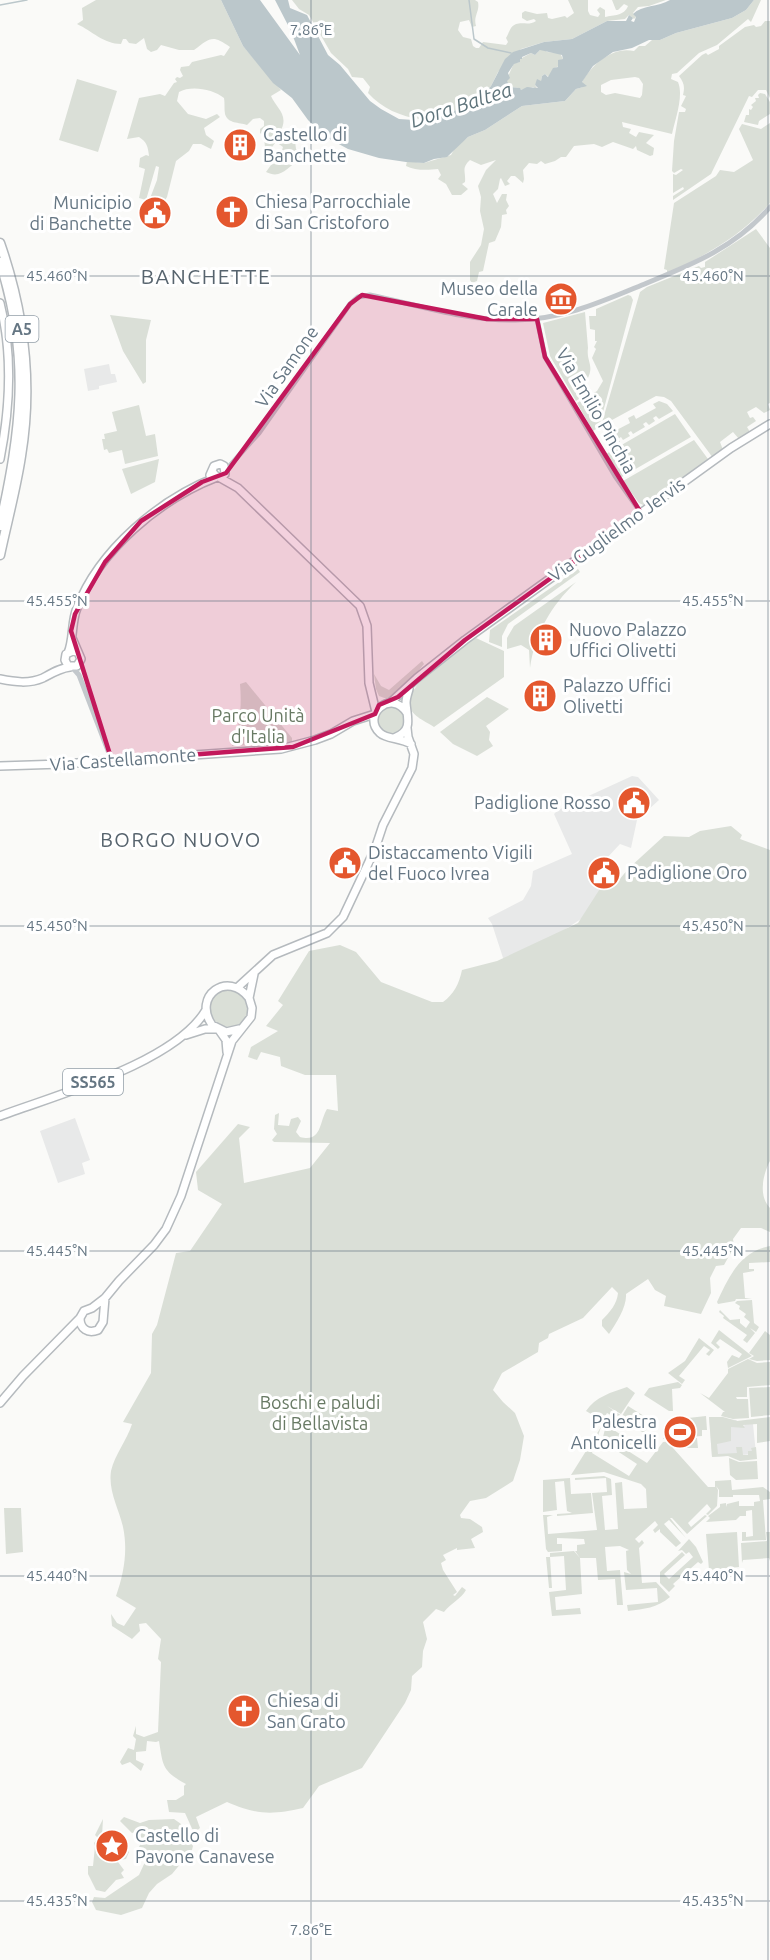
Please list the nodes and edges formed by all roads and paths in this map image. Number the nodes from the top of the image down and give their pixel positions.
1 (770, 207) edge
2 (0, 243) edge
3 (0, 262) edge
4 (0, 303) edge
5 (537, 319) junction
6 (770, 424) edge
7 (0, 459) edge
8 (224, 468) junction
9 (216, 475) junction
10 (238, 488) junction
11 (641, 513) junction
12 (0, 526) edge
13 (0, 555) edge
14 (71, 631) junction
15 (77, 652) junction
16 (66, 656) junction
17 (74, 666) junction
18 (54, 672) junction
19 (0, 679) edge
20 (410, 686) junction
21 (371, 693) junction
22 (388, 703) junction
23 (376, 713) junction
24 (407, 713) junction
25 (349, 723) junction
26 (375, 726) junction
27 (407, 728) junction
28 (396, 737) junction
29 (411, 744) junction
30 (112, 761) junction
31 (0, 766) edge
32 (254, 974) junction
33 (238, 987) junction
34 (249, 998) junction
35 (206, 1010) junction
36 (219, 1029) junction
37 (241, 1029) junction
38 (181, 1037) junction
39 (226, 1063) junction
40 (0, 1116) edge
41 (105, 1298) junction
42 (92, 1308) junction
43 (80, 1318) junction
44 (104, 1320) junction
45 (82, 1328) junction
46 (68, 1332) junction
47 (0, 1403) edge

1 - 5 street
2 - 13 highway, A5
3 - 12 highway, A5
4 - 7 main road
5 - 8 street, Via Samone
5 - 11 street, Via Emilio Pinchia
6 - 11 main road, Via Guglielmo Jervis
8 - 9 main road
8 - 9 main road
8 - 10 main road
9 - 10 main road
9 - 14 main road
10 - 21 main road
11 - 20 main road, Via Guglielmo Jervis
14 - 15 main road
14 - 16 main road
15 - 16 main road
15 - 17 main road
16 - 17 main road
16 - 18 main road
17 - 18 main road
17 - 30 street
18 - 19 main road
20 - 22 main road
20 - 24 main road, SS565
21 - 22 main road
21 - 23 main road
22 - 23 main road
22 - 24 main road
23 - 25 main road, Via Castellamonte
23 - 26 main road
24 - 27 main road, SS565
25 - 26 main road
25 - 30 main road, Via Castellamonte
26 - 28 main road
27 - 28 main road
27 - 29 main road, SS565
28 - 29 main road
29 - 32 main road, SS565
30 - 31 main road, Via Castellamonte
32 - 33 main road, SS565
32 - 34 main road
33 - 34 main road
33 - 35 main road, SS565
34 - 37 main road
35 - 36 main road
35 - 38 main road, SS565
36 - 37 main road, SS565
36 - 38 main road, SS565
36 - 39 main road
37 - 39 main road
38 - 40 main road, SS565
39 - 41 main road
41 - 42 main road
41 - 44 main road
42 - 43 main road
42 - 44 main road
43 - 45 main road
43 - 46 main road
44 - 45 main road
45 - 46 main road
46 - 47 main road

